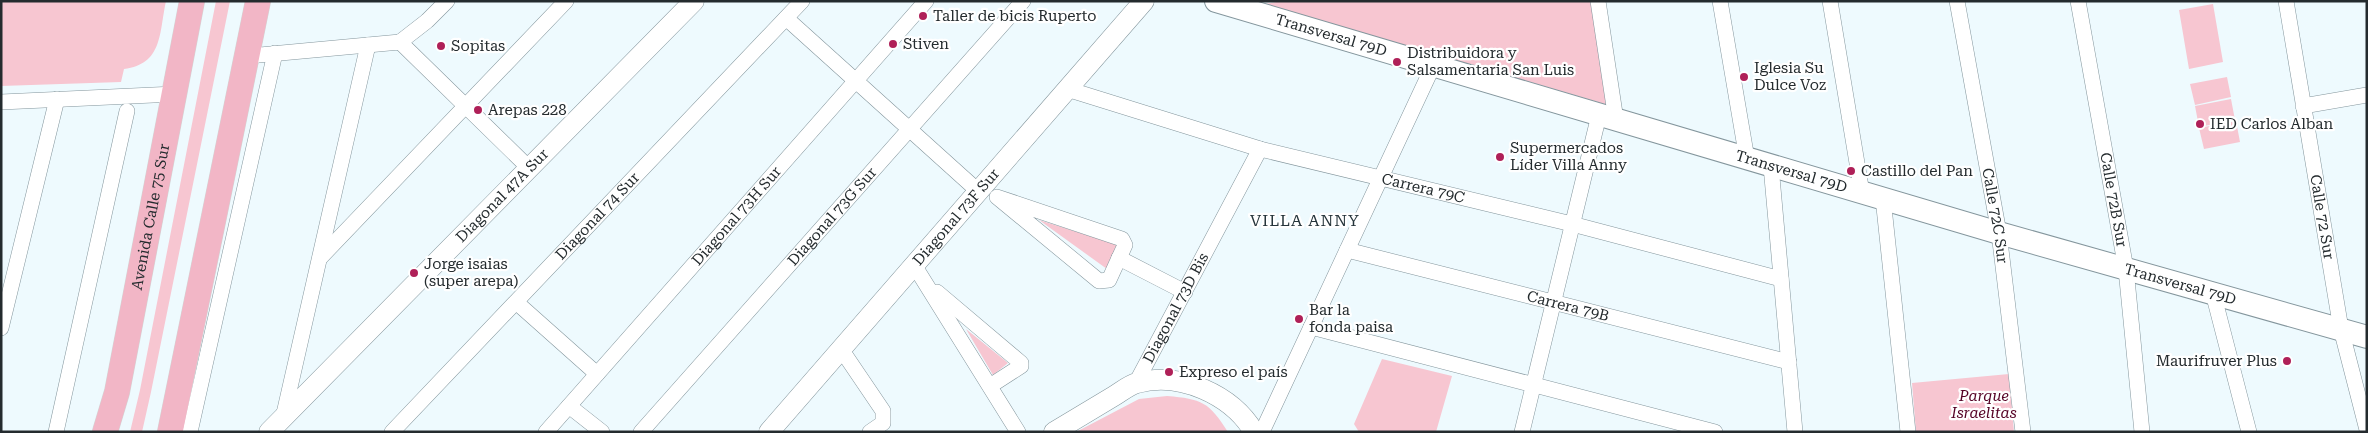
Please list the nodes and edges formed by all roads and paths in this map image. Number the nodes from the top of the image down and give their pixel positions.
1 (192, 1) edge
2 (258, 1) edge
3 (431, 1) edge
4 (447, 1) edge
5 (566, 1) edge
6 (694, 1) edge
7 (802, 1) edge
8 (926, 1) edge
9 (1023, 1) edge
10 (1144, 1) edge
11 (1216, 1) edge
12 (1598, 1) edge
13 (1720, 1) edge
14 (1830, 1) edge
15 (1957, 1) edge
16 (2078, 1) edge
17 (2286, 1) edge
18 (786, 18) junction
19 (427, 21) junction
20 (400, 42) junction
21 (368, 44) junction
22 (275, 54) junction
23 (248, 56) junction
24 (1433, 66) junction
25 (856, 81) junction
26 (1067, 89) junction
27 (175, 94) junction
28 (2367, 95) edge
29 (57, 99) junction
30 (1, 102) edge
31 (466, 106) junction
32 (2303, 106) junction
33 (127, 111) dead end
34 (1608, 118) junction
35 (909, 129) junction
36 (1260, 149) junction
37 (1747, 159) junction
38 (1770, 166) junction
39 (529, 168) junction
40 (1381, 179) junction
41 (978, 191) junction
42 (1873, 196) junction
43 (1572, 224) junction
44 (1999, 233) junction
45 (1347, 250) junction
46 (1119, 258) junction
47 (319, 259) junction
48 (914, 265) junction
49 (2126, 268) junction
50 (1781, 280) junction
51 (928, 285) junction
52 (1184, 292) junction
53 (2213, 293) junction
54 (516, 302) junction
55 (1554, 303) junction
56 (1311, 327) junction
57 (1, 328) edge
58 (2341, 329) junction
59 (2367, 337) edge
60 (841, 349) junction
61 (1789, 362) junction
62 (597, 374) junction
63 (1136, 383) junction
64 (1533, 385) junction
65 (990, 386) junction
66 (569, 406) junction
67 (276, 425) edge
68 (2367, 430) edge
69 (56, 432) edge
70 (105, 432) edge
71 (170, 432) edge
72 (190, 432) edge
73 (392, 432) edge
74 (546, 432) edge
75 (602, 432) edge
76 (641, 432) edge
77 (769, 432) edge
78 (870, 432) edge
79 (1018, 432) edge
80 (1054, 432) edge
81 (1254, 432) edge
82 (1262, 432) edge
83 (1522, 432) edge
84 (1715, 432) edge
85 (1795, 432) edge
86 (1908, 432) edge
87 (2023, 432) edge
88 (2142, 432) edge
89 (2249, 432) edge

1 - 27 main road, Avenida Calle 75 Sur
2 - 23 main road
3 - 19 street
4 - 19 street
5 - 31 street
6 - 39 street, Diagonal 47A Sur
7 - 18 street, Diagonal 74 Sur
8 - 25 street, Diagonal 73H Sur
9 - 35 street, Diagonal 73G Sur
10 - 26 street, Diagonal 73F Sur
11 - 24 main road, Transversal 79D
12 - 34 street
13 - 37 street
14 - 42 street
15 - 44 street, Calle 72C Sur
16 - 49 street, Calle 72B Sur
17 - 32 street, Calle 72 Sur
18 - 25 street
18 - 54 street, Diagonal 74 Sur
19 - 20 street
20 - 21 street
20 - 31 street
21 - 22 street
21 - 47 street
22 - 23 street
22 - 72 street
23 - 71 main road
24 - 34 main road, Transversal 79D
24 - 40 street
25 - 35 street
25 - 62 street, Diagonal 73H Sur
26 - 36 street, Carrera 79C
26 - 41 street, Diagonal 73F Sur
27 - 29 street
27 - 70 main road, Avenida Calle 75 Sur
28 - 32 street
29 - 30 street
29 - 57 street
31 - 39 street
31 - 47 street
32 - 58 street, Calle 72 Sur
33 - 69 street
34 - 37 main road, Transversal 79D
34 - 43 street
35 - 41 street
35 - 76 street, Diagonal 73G Sur
36 - 40 street, Carrera 79C
36 - 52 street, Diagonal 73D Bis
37 - 38 main road, Transversal 79D
38 - 42 main road, Transversal 79D
38 - 50 street
39 - 67 street, Diagonal 47A Sur
40 - 43 street, Carrera 79C
40 - 45 street
41 - 48 street, Diagonal 73F Sur
42 - 44 main road, Transversal 79D
42 - 86 street
43 - 50 street, Carrera 79C
43 - 55 street
44 - 49 main road, Transversal 79D
44 - 87 street, Calle 72C Sur
45 - 55 street, Carrera 79B
45 - 56 street
46 - 46 street
46 - 52 street
47 - 67 street
48 - 51 street
48 - 60 street, Diagonal 73F Sur
49 - 53 main road, Transversal 79D
49 - 88 street, Calle 72B Sur
50 - 61 street
51 - 65 street
51 - 65 street
52 - 63 street, Diagonal 73D Bis
53 - 58 main road, Transversal 79D
53 - 89 street
54 - 62 street
54 - 73 street, Diagonal 74 Sur
55 - 61 street, Carrera 79B
55 - 64 street
56 - 64 street
56 - 82 street
58 - 59 main road, Transversal 79D
58 - 68 street, Calle 72 Sur
60 - 77 street, Diagonal 73F Sur
60 - 78 street
61 - 85 street
62 - 66 street, Diagonal 73H Sur
63 - 80 street
63 - 81 street
64 - 83 street
64 - 84 street
65 - 79 street
66 - 74 street, Diagonal 73H Sur
66 - 75 street

